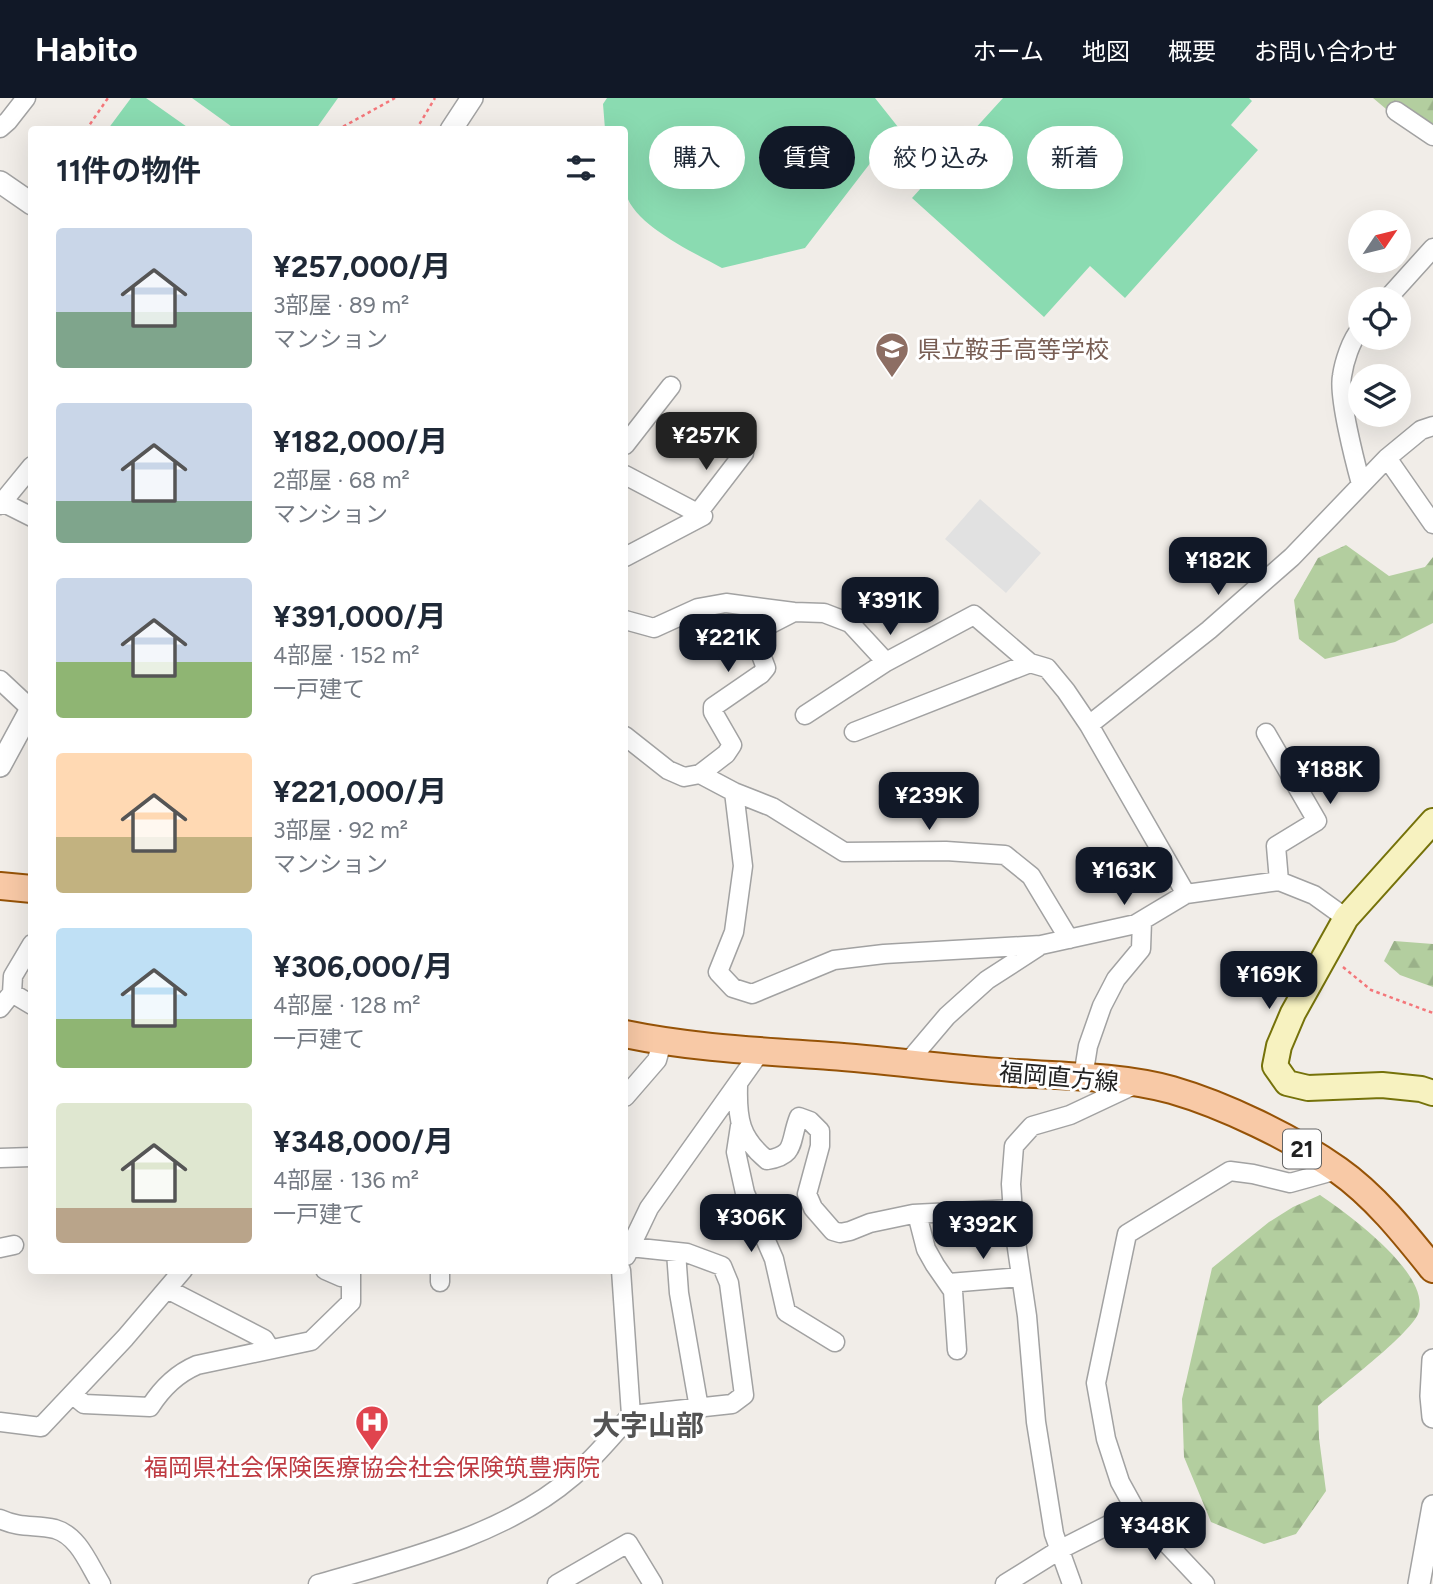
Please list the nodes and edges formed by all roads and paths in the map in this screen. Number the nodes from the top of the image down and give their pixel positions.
1 (26, 98) edge
2 (108, 98) edge
3 (395, 98) edge
4 (435, 98) edge
5 (472, 98) edge
6 (1396, 111) dead end
7 (89, 126) edge
8 (344, 126) edge
9 (418, 126) edge
10 (454, 126) edge
11 (0, 128) edge
12 (1433, 136) edge
13 (0, 182) edge
14 (28, 201) edge
15 (1433, 248) edge
16 (1398, 287) edge
17 (1350, 350) edge
18 (671, 386) dead end
19 (1433, 425) edge
20 (628, 440) edge
21 (744, 453) dead end
22 (1387, 458) junction
23 (28, 471) edge
24 (628, 477) edge
25 (1361, 484) junction
26 (1, 504) edge
27 (698, 513) junction
28 (28, 515) edge
29 (1433, 524) edge
30 (628, 555) edge
31 (794, 612) junction
32 (628, 621) edge
33 (886, 662) junction
34 (1030, 663) junction
35 (0, 680) edge
36 (28, 705) edge
37 (28, 714) edge
38 (805, 715) dead end
39 (1089, 725) junction
40 (854, 732) dead end
41 (1266, 733) dead end
42 (628, 738) edge
43 (0, 766) edge
44 (701, 774) junction
45 (734, 792) junction
46 (1433, 821) edge
47 (1279, 881) junction
48 (0, 886) edge
49 (28, 888) edge
50 (1186, 894) junction
51 (1346, 918) junction
52 (1142, 921) junction
53 (1069, 939) junction
54 (1041, 946) junction
55 (28, 951) edge
56 (1327, 954) junction
57 (12, 993) junction
58 (28, 1003) edge
59 (0, 1008) edge
60 (1433, 1013) edge
61 (628, 1035) edge
62 (662, 1042) junction
63 (760, 1052) junction
64 (908, 1062) junction
65 (1083, 1077) junction
66 (1136, 1084) junction
67 (738, 1086) junction
68 (1433, 1093) edge
69 (628, 1094) edge
70 (740, 1126) junction
71 (28, 1157) edge
72 (0, 1158) edge
73 (1338, 1170) junction
74 (1013, 1209) junction
75 (917, 1214) junction
76 (628, 1252) edge
77 (676, 1252) junction
78 (628, 1254) edge
79 (1433, 1269) edge
80 (180, 1274) edge
81 (334, 1274) edge
82 (351, 1274) edge
83 (621, 1274) edge
84 (1021, 1277) junction
85 (949, 1283) junction
86 (167, 1289) junction
87 (835, 1342) dead end
88 (270, 1349) junction
89 (957, 1350) dead end
90 (1433, 1360) edge
91 (72, 1394) junction
92 (699, 1408) junction
93 (631, 1415) junction
94 (1433, 1417) edge
95 (0, 1422) edge
96 (1433, 1506) edge
97 (1136, 1511) junction
98 (0, 1519) edge
99 (1061, 1549) junction
100 (101, 1584) edge
101 (318, 1584) edge
102 (557, 1584) edge
103 (653, 1584) edge
104 (1005, 1584) edge
105 (1072, 1584) edge
106 (1205, 1584) edge
107 (1419, 1584) edge

1 - 11 street
2 - 7 path
3 - 8 path
4 - 9 path
5 - 10 street
6 - 12 street
13 - 14 street
15 - 16 street
17 - 25 street
18 - 20 street
19 - 22 street
21 - 27 street
22 - 25 street
22 - 29 street
23 - 26 street
24 - 27 street
25 - 39 street
26 - 28 street
27 - 30 street
31 - 32 street
31 - 33 street
31 - 44 street
33 - 34 street
33 - 38 street
34 - 39 street
34 - 40 street
35 - 36 street
37 - 43 street
39 - 50 street
41 - 47 street
42 - 44 street
44 - 45 street
45 - 53 street
45 - 54 street
46 - 51 main road
47 - 50 street
47 - 51 street
48 - 49 main road
50 - 52 street
51 - 56 main road
52 - 53 street
52 - 65 street
53 - 54 street
54 - 64 street
55 - 57 street
56 - 60 path
56 - 68 main road
57 - 58 street
57 - 59 street
61 - 62 main road, 福岡直方線 / 21
62 - 63 main road, 福岡直方線 / 21
62 - 69 street
63 - 64 main road, 福岡直方線 / 21
63 - 67 street
64 - 65 main road, 福岡直方線 / 21
65 - 66 main road, 福岡直方線 / 21
66 - 73 main road, 福岡直方線 / 21
66 - 74 street
67 - 70 street
67 - 76 street
70 - 75 street
70 - 87 street
71 - 72 street
73 - 79 main road, 福岡直方線 / 21
73 - 97 street
74 - 75 street
74 - 84 street
75 - 85 street
77 - 78 street
77 - 92 street
77 - 92 street
80 - 86 street
81 - 82 street
82 - 88 street
83 - 93 street
84 - 85 street
84 - 99 street
85 - 89 street
86 - 88 street
86 - 91 street
88 - 91 street
90 - 94 street
91 - 95 street
92 - 93 street
93 - 101 street
96 - 107 street
97 - 99 street
97 - 106 street
98 - 100 street
99 - 104 street
99 - 105 street
102 - 103 street

